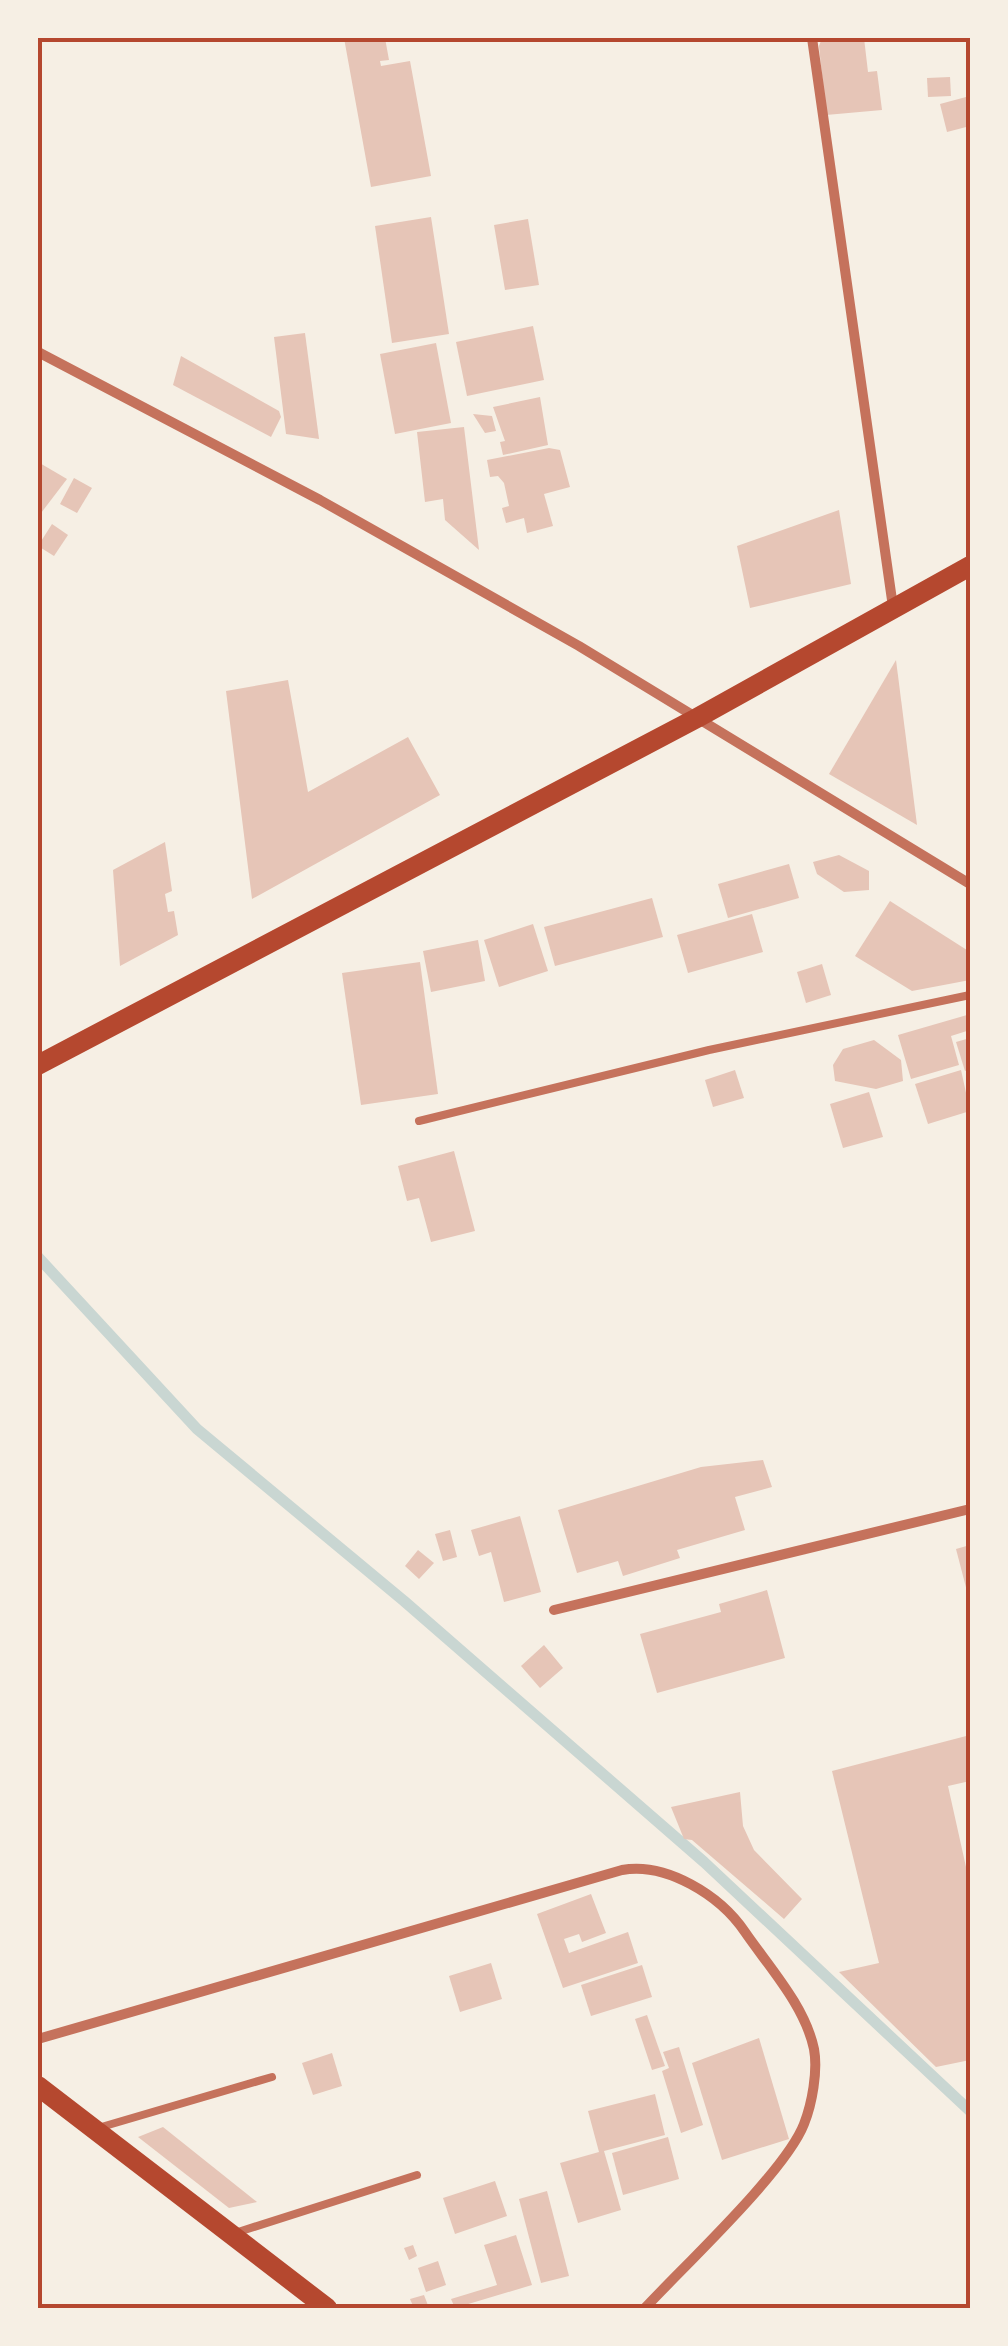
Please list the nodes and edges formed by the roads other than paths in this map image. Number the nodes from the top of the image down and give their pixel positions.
1 (812, 38) edge
2 (38, 352) edge
3 (970, 566) edge
4 (893, 608) junction
5 (697, 718) junction
6 (970, 884) edge
7 (970, 995) edge
8 (38, 1064) edge
9 (419, 1121) dead end
10 (970, 1510) edge
11 (554, 1610) dead end
12 (38, 2039) edge
13 (272, 2077) dead end
14 (38, 2086) edge
15 (94, 2129) junction
16 (417, 2175) dead end
17 (230, 2234) junction
18 (327, 2308) edge
19 (645, 2308) edge

1 - 4 street
2 - 5 street
3 - 4 main road
4 - 5 main road
5 - 6 street
5 - 8 main road
7 - 9 lane
10 - 11 street
12 - 19 street
13 - 15 lane
14 - 15 main road
15 - 17 main road
16 - 17 lane
17 - 18 main road

